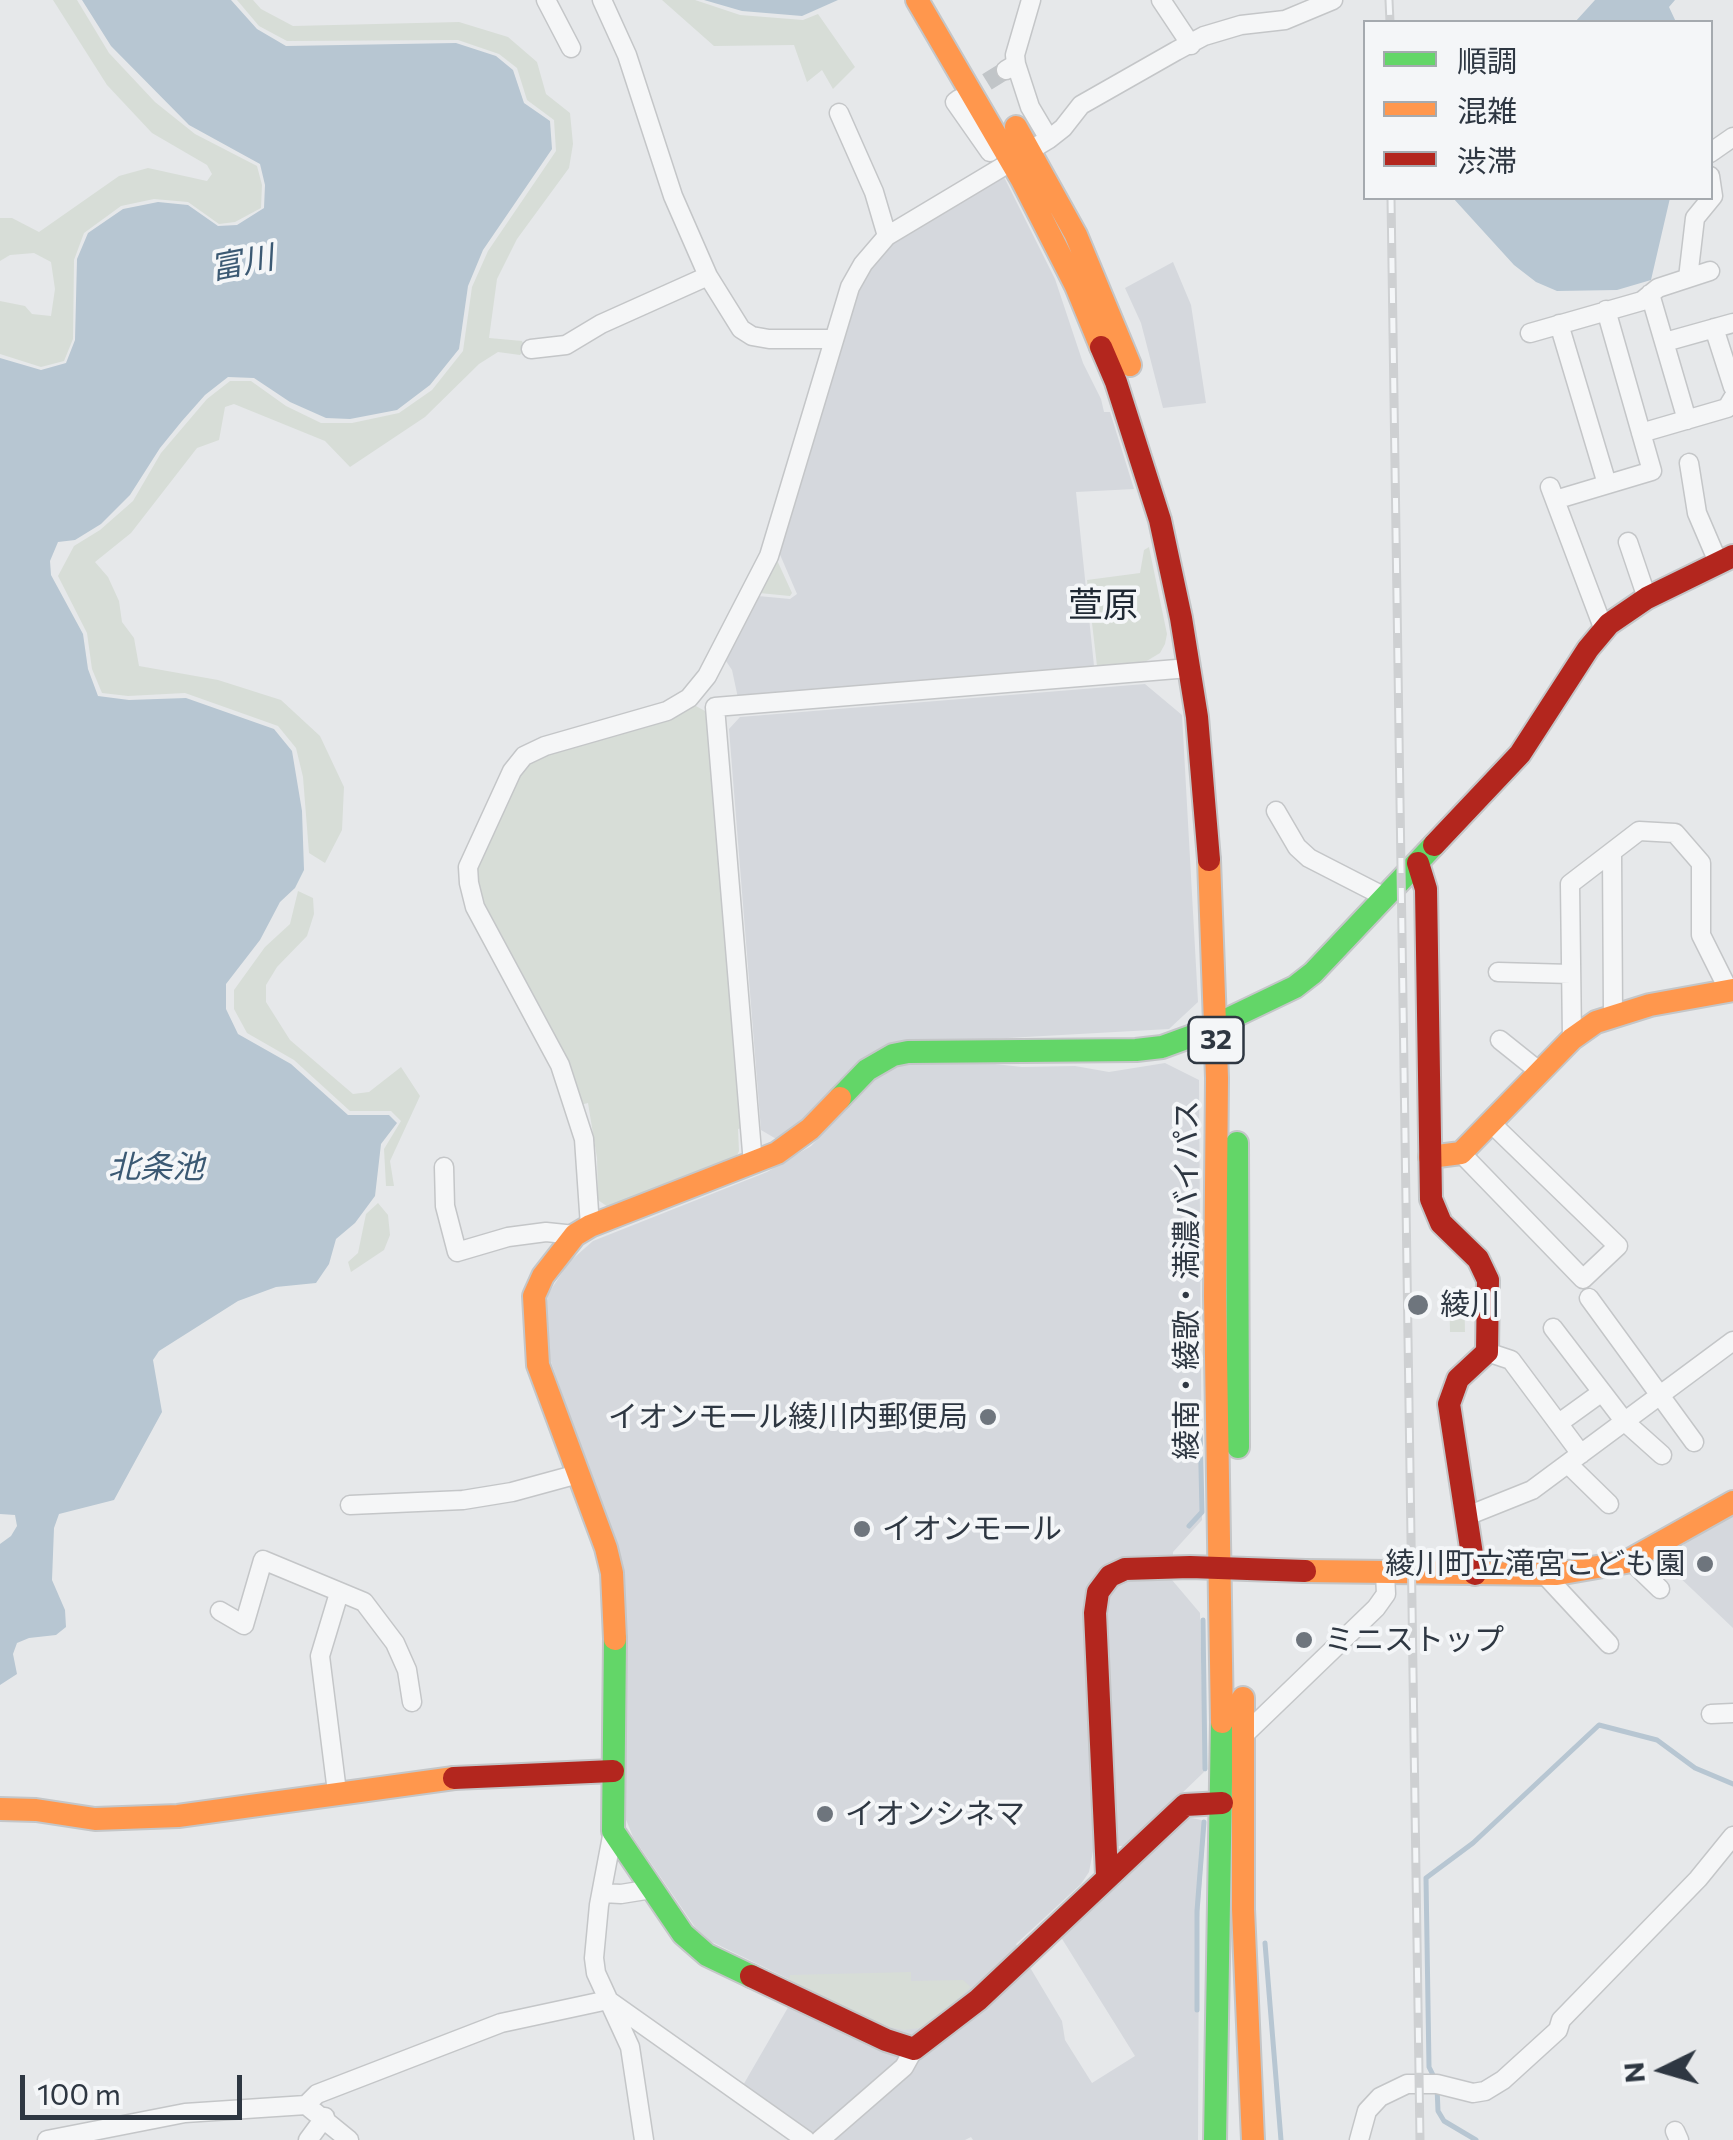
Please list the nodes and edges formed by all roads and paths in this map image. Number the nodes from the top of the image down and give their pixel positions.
1 (546, 0) edge
2 (602, 0) edge
3 (917, 0) edge
4 (940, 0) edge
5 (1031, 0) edge
6 (1162, 0) edge
7 (1333, 0) edge
8 (1191, 45) junction
9 (571, 48) dead end
10 (959, 99) dead end
11 (840, 113) dead end
12 (1023, 156) junction
13 (1710, 200) edge
14 (886, 236) junction
15 (1710, 271) dead end
16 (708, 276) junction
17 (1688, 278) junction
18 (1650, 294) junction
19 (1606, 310) junction
20 (1733, 323) edge
21 (1558, 324) junction
22 (1714, 328) junction
23 (1530, 333) dead end
24 (832, 339) junction
25 (1664, 342) junction
26 (531, 349) dead end
27 (1733, 388) edge
28 (1733, 398) edge
29 (1687, 420) junction
30 (1641, 434) junction
31 (1697, 472) dead end
32 (1607, 484) junction
33 (1628, 542) dead end
34 (1726, 559) edge
35 (1647, 598) junction
36 (1604, 630) junction
37 (1189, 668) junction
38 (1276, 811) dead end
39 (1612, 852) junction
40 (1316, 862) junction
41 (1418, 862) junction
42 (1300, 877) dead end
43 (1385, 897) junction
44 (1498, 972) dead end
45 (1571, 974) junction
46 (1731, 990) edge
47 (1613, 1014) junction
48 (1225, 1020) junction
49 (1572, 1039) junction
50 (1500, 1040) dead end
51 (1540, 1072) junction
52 (1491, 1122) junction
53 (1461, 1153) junction
54 (1430, 1157) junction
55 (753, 1164) junction
56 (444, 1166) dead end
57 (583, 1230) junction
58 (1589, 1298) dead end
59 (1553, 1328) dead end
60 (1730, 1351) edge
61 (1487, 1352) junction
62 (1602, 1392) junction
63 (1659, 1397) junction
64 (1625, 1422) junction
65 (1558, 1424) junction
66 (1694, 1442) dead end
67 (1662, 1455) dead end
68 (1574, 1459) junction
69 (578, 1474) junction
70 (1733, 1502) edge
71 (1609, 1504) dead end
72 (350, 1505) dead end
73 (1467, 1516) junction
74 (1630, 1560) junction
75 (1230, 1568) junction
76 (1386, 1573) junction
77 (1475, 1574) junction
78 (1544, 1574) junction
79 (1660, 1589) dead end
80 (339, 1592) junction
81 (220, 1611) dead end
82 (1609, 1644) dead end
83 (412, 1702) dead end
84 (1733, 1713) edge
85 (1711, 1714) dead end
86 (1243, 1736) junction
87 (613, 1771) junction
88 (337, 1792) junction
89 (1222, 1803) junction
90 (0, 1809) edge
91 (613, 1831) junction
92 (1733, 1836) edge
93 (1108, 1875) junction
94 (652, 1889) junction
95 (602, 1893) junction
96 (608, 2000) junction
97 (914, 2049) junction
98 (306, 2104) junction
99 (324, 2117) junction
100 (46, 2140) edge
101 (308, 2140) edge
102 (349, 2140) edge
103 (644, 2140) edge
104 (806, 2140) edge
105 (820, 2140) edge
106 (1215, 2140) edge
107 (1253, 2140) edge
108 (1359, 2140) edge

1 - 9 street
2 - 16 street
3 - 12 main road, 綾南・綾歌・満濃バイパス / 32
4 - 12 main road, 綾南・綾歌・満濃バイパス / 32
5 - 12 street
6 - 8 street
7 - 8 street
8 - 12 street
10 - 12 street
11 - 14 street
12 - 14 street
12 - 37 main road, 綾南・綾歌・満濃バイパス / 32
12 - 48 main road, 綾南・綾歌・満濃バイパス / 32
13 - 17 street
14 - 24 street
15 - 17 street
16 - 24 street
16 - 26 street
17 - 18 street
18 - 19 street
18 - 25 street
19 - 21 street
19 - 30 street
20 - 22 street
21 - 23 street
21 - 32 street
22 - 25 street
22 - 27 street
24 - 57 street
25 - 29 street
28 - 29 street
29 - 30 street
30 - 32 street
31 - 34 street
32 - 36 street
33 - 35 street
34 - 35 main road
35 - 36 main road
36 - 41 main road
37 - 48 main road, 綾南・綾歌・満濃バイパス / 32
37 - 55 street
38 - 40 street
39 - 45 street
39 - 46 street
39 - 47 street
40 - 42 street
40 - 43 street
41 - 43 main road
41 - 54 main road
43 - 48 main road
44 - 45 street
45 - 49 street
46 - 47 main road
47 - 49 main road
48 - 55 main road
48 - 75 main road, 綾南・綾歌・満濃バイパス / 32
49 - 51 main road
50 - 51 street
51 - 52 main road
52 - 53 main road
52 - 53 street
53 - 54 main road
54 - 61 main road
55 - 57 main road
56 - 57 street
57 - 69 main road
58 - 63 street
59 - 62 street
60 - 63 street
61 - 65 street
61 - 73 main road
62 - 64 street
62 - 65 street
63 - 64 street
63 - 66 street
64 - 67 street
64 - 68 street
65 - 68 street
68 - 71 street
68 - 73 street
69 - 72 street
69 - 87 main road
70 - 74 main road
73 - 77 main road
74 - 78 main road
74 - 79 street
75 - 76 main road
75 - 86 main road, 綾南・綾歌・満濃バイパス / 32
75 - 89 main road, 綾南・綾歌・満濃バイパス / 32
75 - 93 main road
76 - 77 main road
76 - 86 street
77 - 78 main road
78 - 82 street
80 - 81 street
80 - 83 street
80 - 88 street
84 - 85 street
86 - 107 main road, 綾南・綾歌・満濃バイパス / 32
87 - 88 main road
87 - 91 main road
88 - 90 main road
89 - 93 main road
89 - 106 main road, 綾南・綾歌・満濃バイパス / 32
91 - 94 main road
91 - 95 street
92 - 108 street
93 - 97 main road
94 - 95 street
94 - 97 main road
95 - 96 street
96 - 98 street
96 - 103 street
96 - 104 street
97 - 105 street
98 - 99 street
98 - 100 street
99 - 101 street
99 - 102 street

